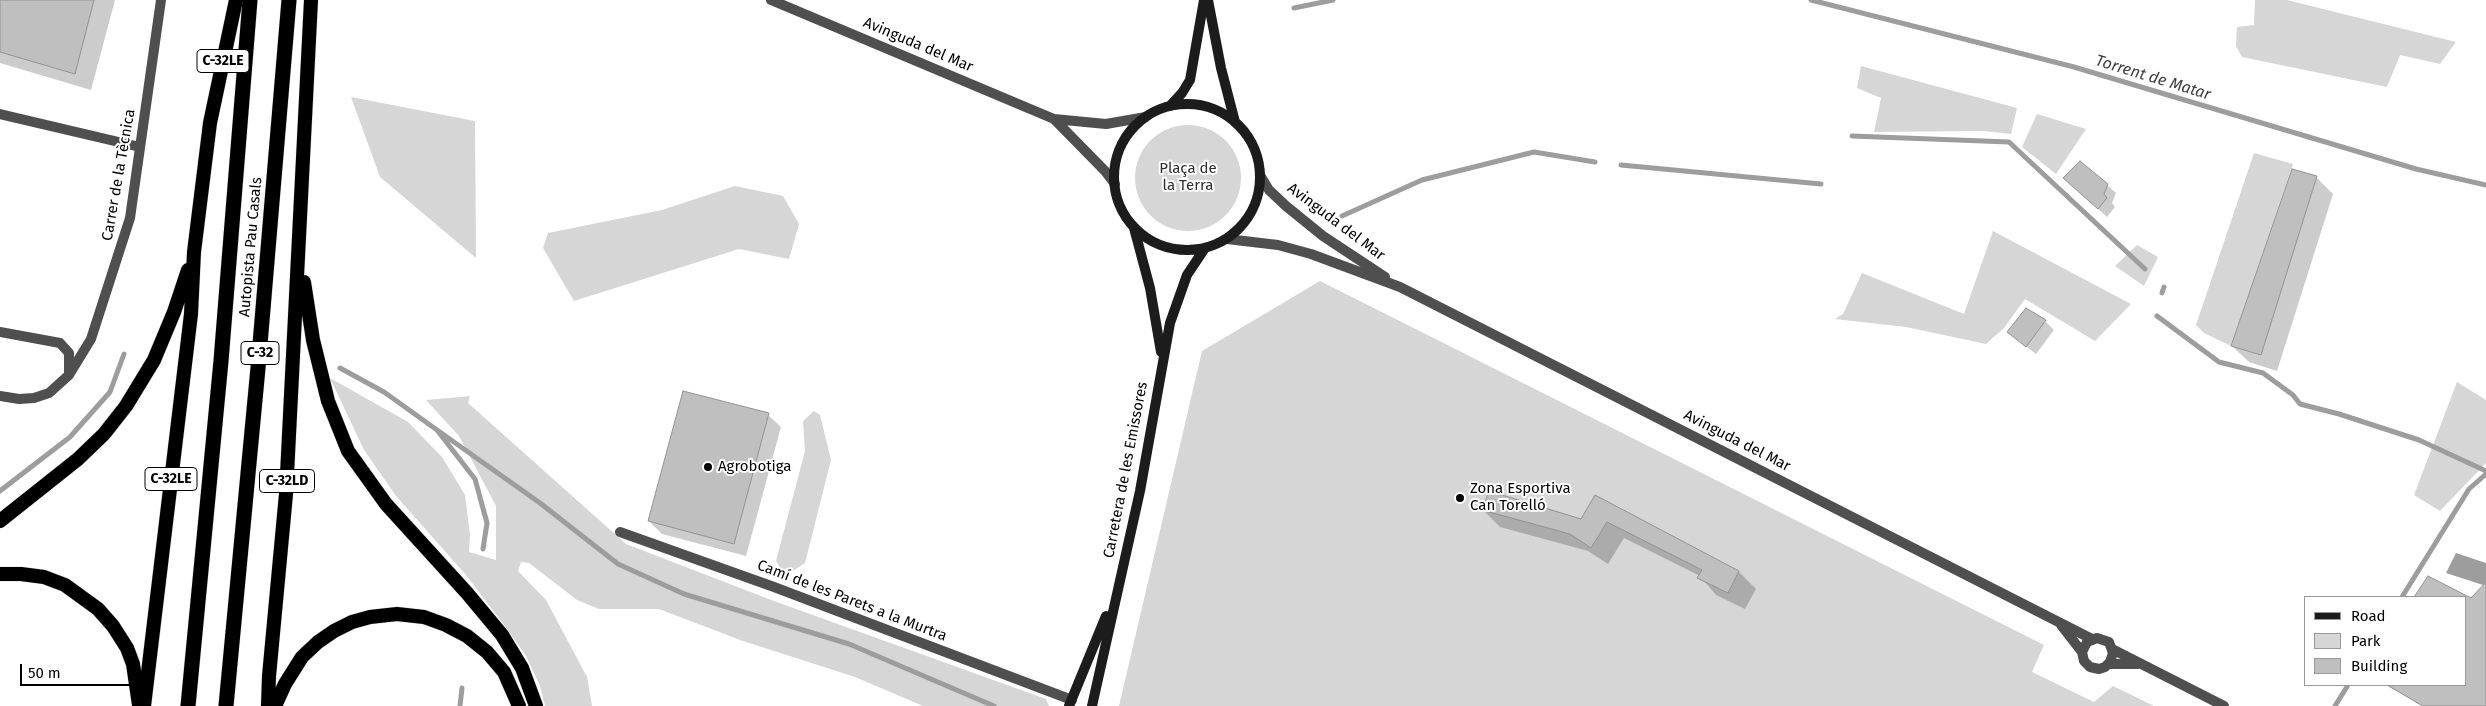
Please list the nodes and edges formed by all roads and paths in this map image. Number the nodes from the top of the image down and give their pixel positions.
1 (161, 0) edge
2 (236, 0) edge
3 (250, 0) edge
4 (289, 0) edge
5 (311, 0) edge
6 (771, 0) edge
7 (1204, 0) edge
8 (1208, 0) edge
9 (1170, 106) junction
10 (0, 114) edge
11 (1146, 117) junction
12 (1054, 119) junction
13 (1235, 122) junction
14 (140, 147) junction
15 (1260, 175) junction
16 (1115, 184) junction
17 (1134, 227) junction
18 (1227, 238) junction
19 (1206, 248) junction
20 (194, 252) junction
21 (300, 257) junction
22 (1400, 287) junction
23 (0, 332) edge
24 (1162, 360) junction
25 (69, 375) junction
26 (0, 396) edge
27 (0, 521) edge
28 (620, 532) dead end
29 (0, 574) edge
30 (1118, 585) junction
31 (2059, 622) junction
32 (2092, 639) junction
33 (2112, 649) junction
34 (2082, 652) junction
35 (2109, 664) junction
36 (2141, 664) junction
37 (1070, 703) edge
38 (139, 706) edge
39 (144, 706) edge
40 (188, 706) edge
41 (226, 706) edge
42 (268, 706) edge
43 (275, 706) edge
44 (519, 706) edge
45 (536, 706) edge
46 (1092, 706) edge
47 (2224, 706) edge

1 - 14 street, Carrer de la Tècnica
2 - 20 highway, C-32LE
3 - 40 highway, Autopista Pau Casals / C-32
4 - 41 highway, Autopista Pau Casals / C-32
5 - 21 highway, C-32LD
6 - 12 street, Avinguda del Mar
7 - 9 main road
8 - 13 main road
9 - 11 main road
9 - 13 main road
10 - 14 street
11 - 12 street, Avinguda del Mar
11 - 16 main road
12 - 16 street, Avinguda del Mar
13 - 15 main road
14 - 25 street, Carrer de la Tècnica
15 - 18 main road
15 - 22 street, Avinguda del Mar
16 - 17 main road
17 - 19 main road
17 - 24 main road
18 - 19 main road
18 - 22 street, Avinguda del Mar
19 - 24 main road, Carretera de les Emissores
20 - 27 highway
20 - 39 highway, C-32LE
21 - 42 highway, C-32LD
21 - 45 highway
22 - 31 street, Avinguda del Mar
23 - 25 street
24 - 30 main road, Carretera de les Emissores
25 - 26 street, Carrer de la Tècnica
28 - 37 street, Camí de les Parets a la Murtra
29 - 38 highway
30 - 37 main road
30 - 46 main road
31 - 32 street, Avinguda del Mar
31 - 34 street, Avinguda del Mar
32 - 33 street, Avinguda del Mar
32 - 34 street
33 - 35 street
33 - 36 street, Avinguda del Mar
34 - 35 street, Avinguda del Mar
35 - 36 street, Avinguda del Mar
36 - 47 street, Avinguda del Mar
43 - 44 highway

